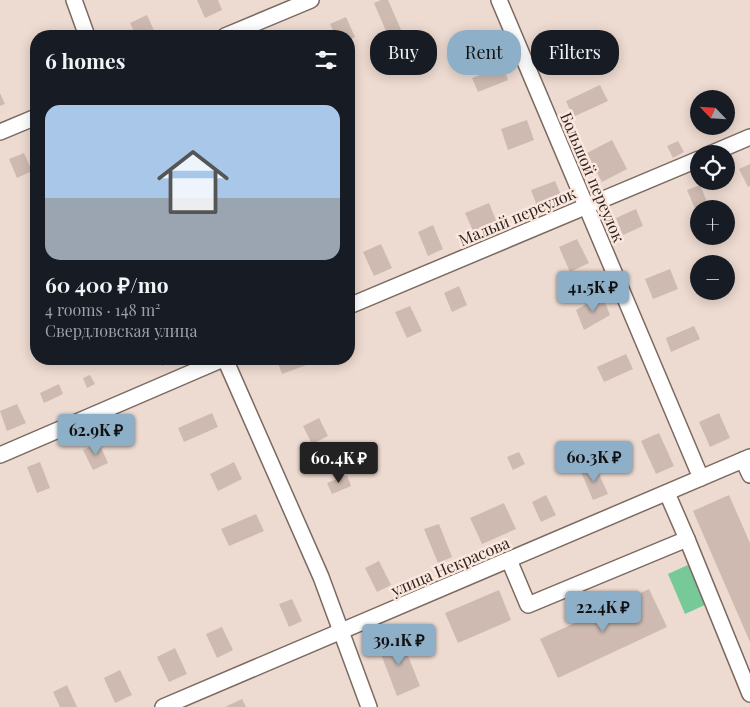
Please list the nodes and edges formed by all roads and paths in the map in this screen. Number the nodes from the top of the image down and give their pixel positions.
1 (74, 0) edge
2 (311, 0) edge
3 (498, 0) edge
4 (85, 30) edge
5 (239, 30) edge
6 (30, 120) edge
7 (0, 132) edge
8 (750, 137) edge
9 (731, 145) edge
10 (690, 163) edge
11 (586, 206) junction
12 (355, 303) edge
13 (210, 365) edge
14 (227, 365) edge
15 (0, 454) edge
16 (747, 459) edge
17 (750, 476) edge
18 (700, 478) junction
19 (667, 493) junction
20 (687, 539) junction
21 (509, 560) junction
22 (340, 632) junction
23 (750, 694) edge
24 (163, 707) edge
25 (369, 707) edge

1 - 4 street
2 - 5 street
3 - 11 street, Большой переулок
6 - 7 street
8 - 9 street
10 - 11 street, Малый переулок
11 - 12 street, Малый переулок
11 - 18 street, Большой переулок
13 - 15 street
14 - 22 street
16 - 17 street
16 - 18 street, улица Некрасова
18 - 19 street, улица Некрасова
19 - 20 street
19 - 21 street, улица Некрасова
20 - 21 street
20 - 23 street
21 - 22 street, улица Некрасова
22 - 24 street, улица Некрасова
22 - 25 street

